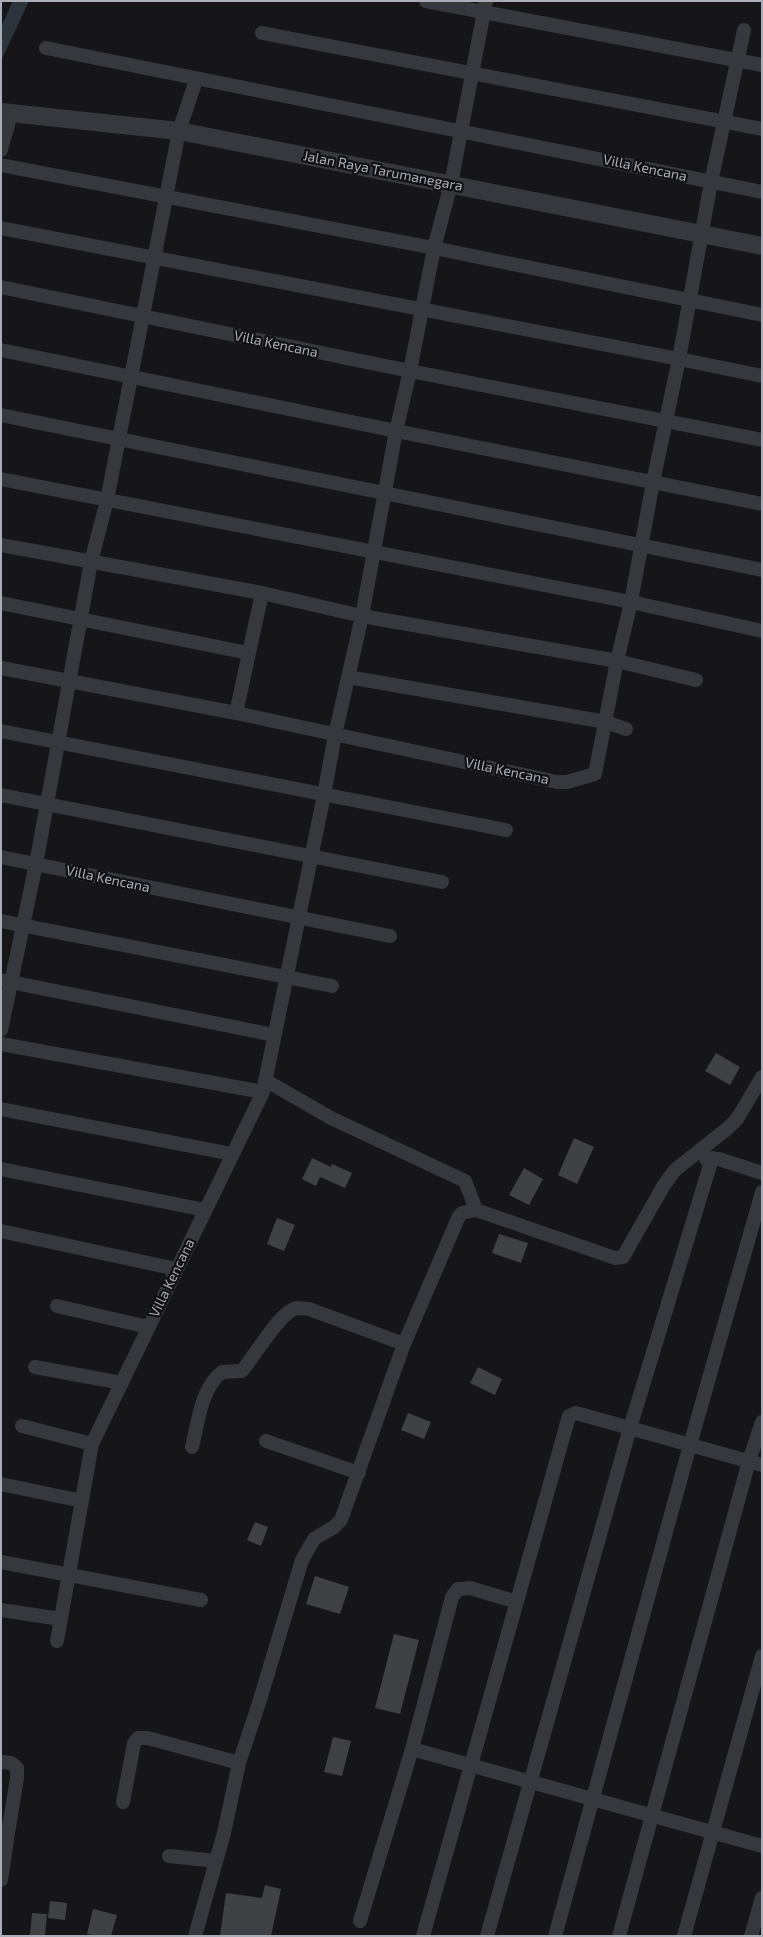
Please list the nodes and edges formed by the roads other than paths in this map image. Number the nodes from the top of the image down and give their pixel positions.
1 (426, 1) edge
2 (485, 6) edge
3 (744, 30) dead end
4 (262, 33) dead end
5 (46, 48) dead end
6 (737, 60) junction
7 (762, 65) edge
8 (472, 72) junction
9 (196, 80) junction
10 (6, 113) edge
11 (725, 122) junction
12 (460, 130) junction
13 (762, 130) edge
14 (179, 131) junction
15 (1, 150) edge
16 (1, 165) edge
17 (711, 182) junction
18 (451, 184) junction
19 (762, 192) edge
20 (166, 196) junction
21 (1, 228) edge
22 (702, 233) junction
23 (762, 246) edge
24 (434, 248) junction
25 (154, 258) junction
26 (1, 287) edge
27 (690, 301) junction
28 (421, 310) junction
29 (762, 315) edge
30 (142, 316) junction
31 (1, 350) edge
32 (679, 359) junction
33 (410, 371) junction
34 (762, 376) edge
35 (130, 378) junction
36 (1, 415) edge
37 (666, 422) junction
38 (396, 432) junction
39 (119, 439) junction
40 (762, 440) edge
41 (1, 479) edge
42 (653, 482) junction
43 (384, 494) junction
44 (108, 500) junction
45 (762, 504) edge
46 (1, 545) edge
47 (642, 545) junction
48 (373, 551) junction
49 (91, 562) junction
50 (762, 570) edge
51 (262, 593) junction
52 (631, 602) junction
53 (1, 603) edge
54 (362, 616) junction
55 (81, 619) junction
56 (762, 631) edge
57 (248, 653) junction
58 (618, 661) junction
59 (1, 668) edge
60 (348, 677) junction
61 (696, 680) dead end
62 (69, 681) junction
63 (236, 713) junction
64 (606, 722) junction
65 (626, 729) dead end
66 (1, 731) edge
67 (335, 735) junction
68 (57, 742) junction
69 (1, 795) edge
70 (324, 795) junction
71 (46, 804) junction
72 (506, 830) dead end
73 (311, 856) junction
74 (1, 857) edge
75 (36, 864) junction
76 (442, 882) dead end
77 (298, 918) junction
78 (1, 920) edge
79 (23, 925) junction
80 (390, 936) dead end
81 (286, 977) junction
82 (6, 981) edge
83 (332, 986) dead end
84 (1, 1030) edge
85 (274, 1035) junction
86 (1, 1044) edge
87 (762, 1077) edge
88 (264, 1086) junction
89 (1, 1109) edge
90 (232, 1154) junction
91 (713, 1158) junction
92 (688, 1161) junction
93 (1, 1169) edge
94 (762, 1173) edge
95 (762, 1192) edge
96 (205, 1210) junction
97 (476, 1210) junction
98 (1, 1231) edge
99 (176, 1269) junction
100 (57, 1306) dead end
101 (148, 1327) junction
102 (404, 1344) junction
103 (35, 1367) dead end
104 (122, 1383) junction
105 (762, 1422) edge
106 (22, 1426) dead end
107 (630, 1428) junction
108 (266, 1441) dead end
109 (92, 1444) junction
110 (690, 1445) junction
111 (192, 1447) dead end
112 (756, 1463) edge
113 (359, 1473) junction
114 (1, 1484) edge
115 (82, 1501) junction
116 (1, 1562) edge
117 (69, 1575) junction
118 (200, 1600) dead end
119 (517, 1602) junction
120 (1, 1610) edge
121 (61, 1619) junction
122 (57, 1642) dead end
123 (762, 1656) edge
124 (412, 1749) junction
125 (1, 1762) edge
126 (239, 1763) junction
127 (471, 1766) junction
128 (531, 1782) junction
129 (593, 1800) junction
130 (123, 1802) dead end
131 (653, 1816) junction
132 (5, 1832) edge
133 (713, 1833) junction
134 (762, 1846) edge
135 (169, 1856) dead end
136 (216, 1860) junction
137 (1, 1880) edge
138 (762, 1898) edge
139 (360, 1921) dead end
140 (195, 1936) edge
141 (423, 1936) edge
142 (487, 1936) edge
143 (555, 1936) edge
144 (619, 1936) edge
145 (684, 1936) edge
146 (752, 1936) edge

1 - 2 street
2 - 6 street
2 - 8 street, Villa Kencana
3 - 6 street, Villa Kencana
4 - 8 street
5 - 9 street, Villa Kencana
6 - 7 street
6 - 11 street, Villa Kencana
8 - 11 street
8 - 12 street, Villa Kencana
9 - 12 street, Villa Kencana
9 - 14 street
10 - 14 street, Jalan Raya Tarumanegara
10 - 15 street
11 - 13 street
11 - 17 street, Villa Kencana
12 - 17 street, Villa Kencana
12 - 18 street, Villa Kencana
14 - 18 street, Jalan Raya Tarumanegara
14 - 20 street
16 - 20 street
17 - 19 street, Villa Kencana
17 - 22 street, Villa Kencana
18 - 22 street, Jalan Raya Tarumanegara
18 - 24 street, Villa Kencana
20 - 24 street
20 - 25 street
21 - 25 street
22 - 23 street, Jalan Raya Tarumanegara
22 - 27 street, Villa Kencana
24 - 27 street
24 - 28 street, Villa Kencana
25 - 28 street
25 - 30 street
26 - 30 street, Villa Kencana
27 - 29 street
27 - 32 street, Villa Kencana
28 - 32 street
28 - 33 street, Villa Kencana
30 - 33 street, Villa Kencana
30 - 35 street
31 - 35 street
32 - 34 street
32 - 37 street, Villa Kencana
33 - 37 street, Villa Kencana
33 - 38 street, Villa Kencana
35 - 38 street
35 - 39 street
36 - 39 street
37 - 40 street, Villa Kencana
37 - 42 street, Villa Kencana
38 - 42 street
38 - 43 street, Villa Kencana
39 - 43 street
39 - 44 street
41 - 44 street
42 - 45 street
42 - 47 street, Villa Kencana
43 - 47 street
43 - 48 street, Villa Kencana
44 - 48 street
44 - 49 street
46 - 49 street
47 - 50 street
47 - 52 street, Villa Kencana
48 - 52 street
48 - 54 street, Villa Kencana
49 - 51 street
49 - 55 street
51 - 54 street
51 - 57 street
52 - 56 street
52 - 58 street, Villa Kencana
53 - 55 street
54 - 58 street
54 - 60 street, Villa Kencana
55 - 57 street
55 - 62 street
57 - 63 street
58 - 61 street
58 - 64 street, Villa Kencana
59 - 62 street, Villa Kencana
60 - 64 street
60 - 67 street, Villa Kencana
62 - 63 street, Villa Kencana
62 - 68 street
63 - 67 street, Villa Kencana
64 - 65 street
64 - 67 street, Villa Kencana
66 - 68 street
67 - 70 street, Villa Kencana
68 - 70 street
68 - 71 street
69 - 71 street
70 - 72 street
70 - 73 street, Villa Kencana
71 - 73 street
71 - 75 street
73 - 76 street
73 - 77 street, Villa Kencana
74 - 75 street, Villa Kencana
75 - 77 street, Villa Kencana
75 - 79 street
77 - 80 street, Villa Kencana
77 - 81 street, Villa Kencana
78 - 79 street
79 - 81 street
79 - 82 street
81 - 83 street
81 - 85 street, Villa Kencana
82 - 84 street
82 - 85 street
85 - 88 street, Villa Kencana
86 - 88 street
87 - 92 street
88 - 90 street, Villa Kencana
88 - 97 street
89 - 90 street
90 - 96 street, Villa Kencana
91 - 92 street
91 - 94 street
91 - 107 street
92 - 97 street
93 - 96 street
95 - 110 street
96 - 99 street, Villa Kencana
97 - 102 street
98 - 99 street
99 - 101 street, Villa Kencana
100 - 101 street
101 - 104 street, Villa Kencana
102 - 111 street
102 - 113 street
103 - 104 street
104 - 109 street, Villa Kencana
105 - 112 street
106 - 109 street
107 - 110 street
107 - 119 street
107 - 128 street
108 - 113 street
109 - 115 street, Villa Kencana
110 - 112 street
110 - 129 street
112 - 131 street
113 - 126 street
114 - 115 street
115 - 117 street, Villa Kencana
116 - 117 street
117 - 118 street
117 - 121 street, Villa Kencana
119 - 124 street
119 - 127 street
120 - 121 street
121 - 122 street, Villa Kencana
123 - 133 street
124 - 127 street
124 - 139 street
125 - 132 street
126 - 130 street
126 - 136 street
127 - 128 street
127 - 141 street
128 - 129 street
128 - 142 street
129 - 131 street
129 - 143 street
131 - 133 street
131 - 144 street
132 - 137 street
133 - 134 street
133 - 145 street
135 - 136 street
136 - 140 street
138 - 146 street

